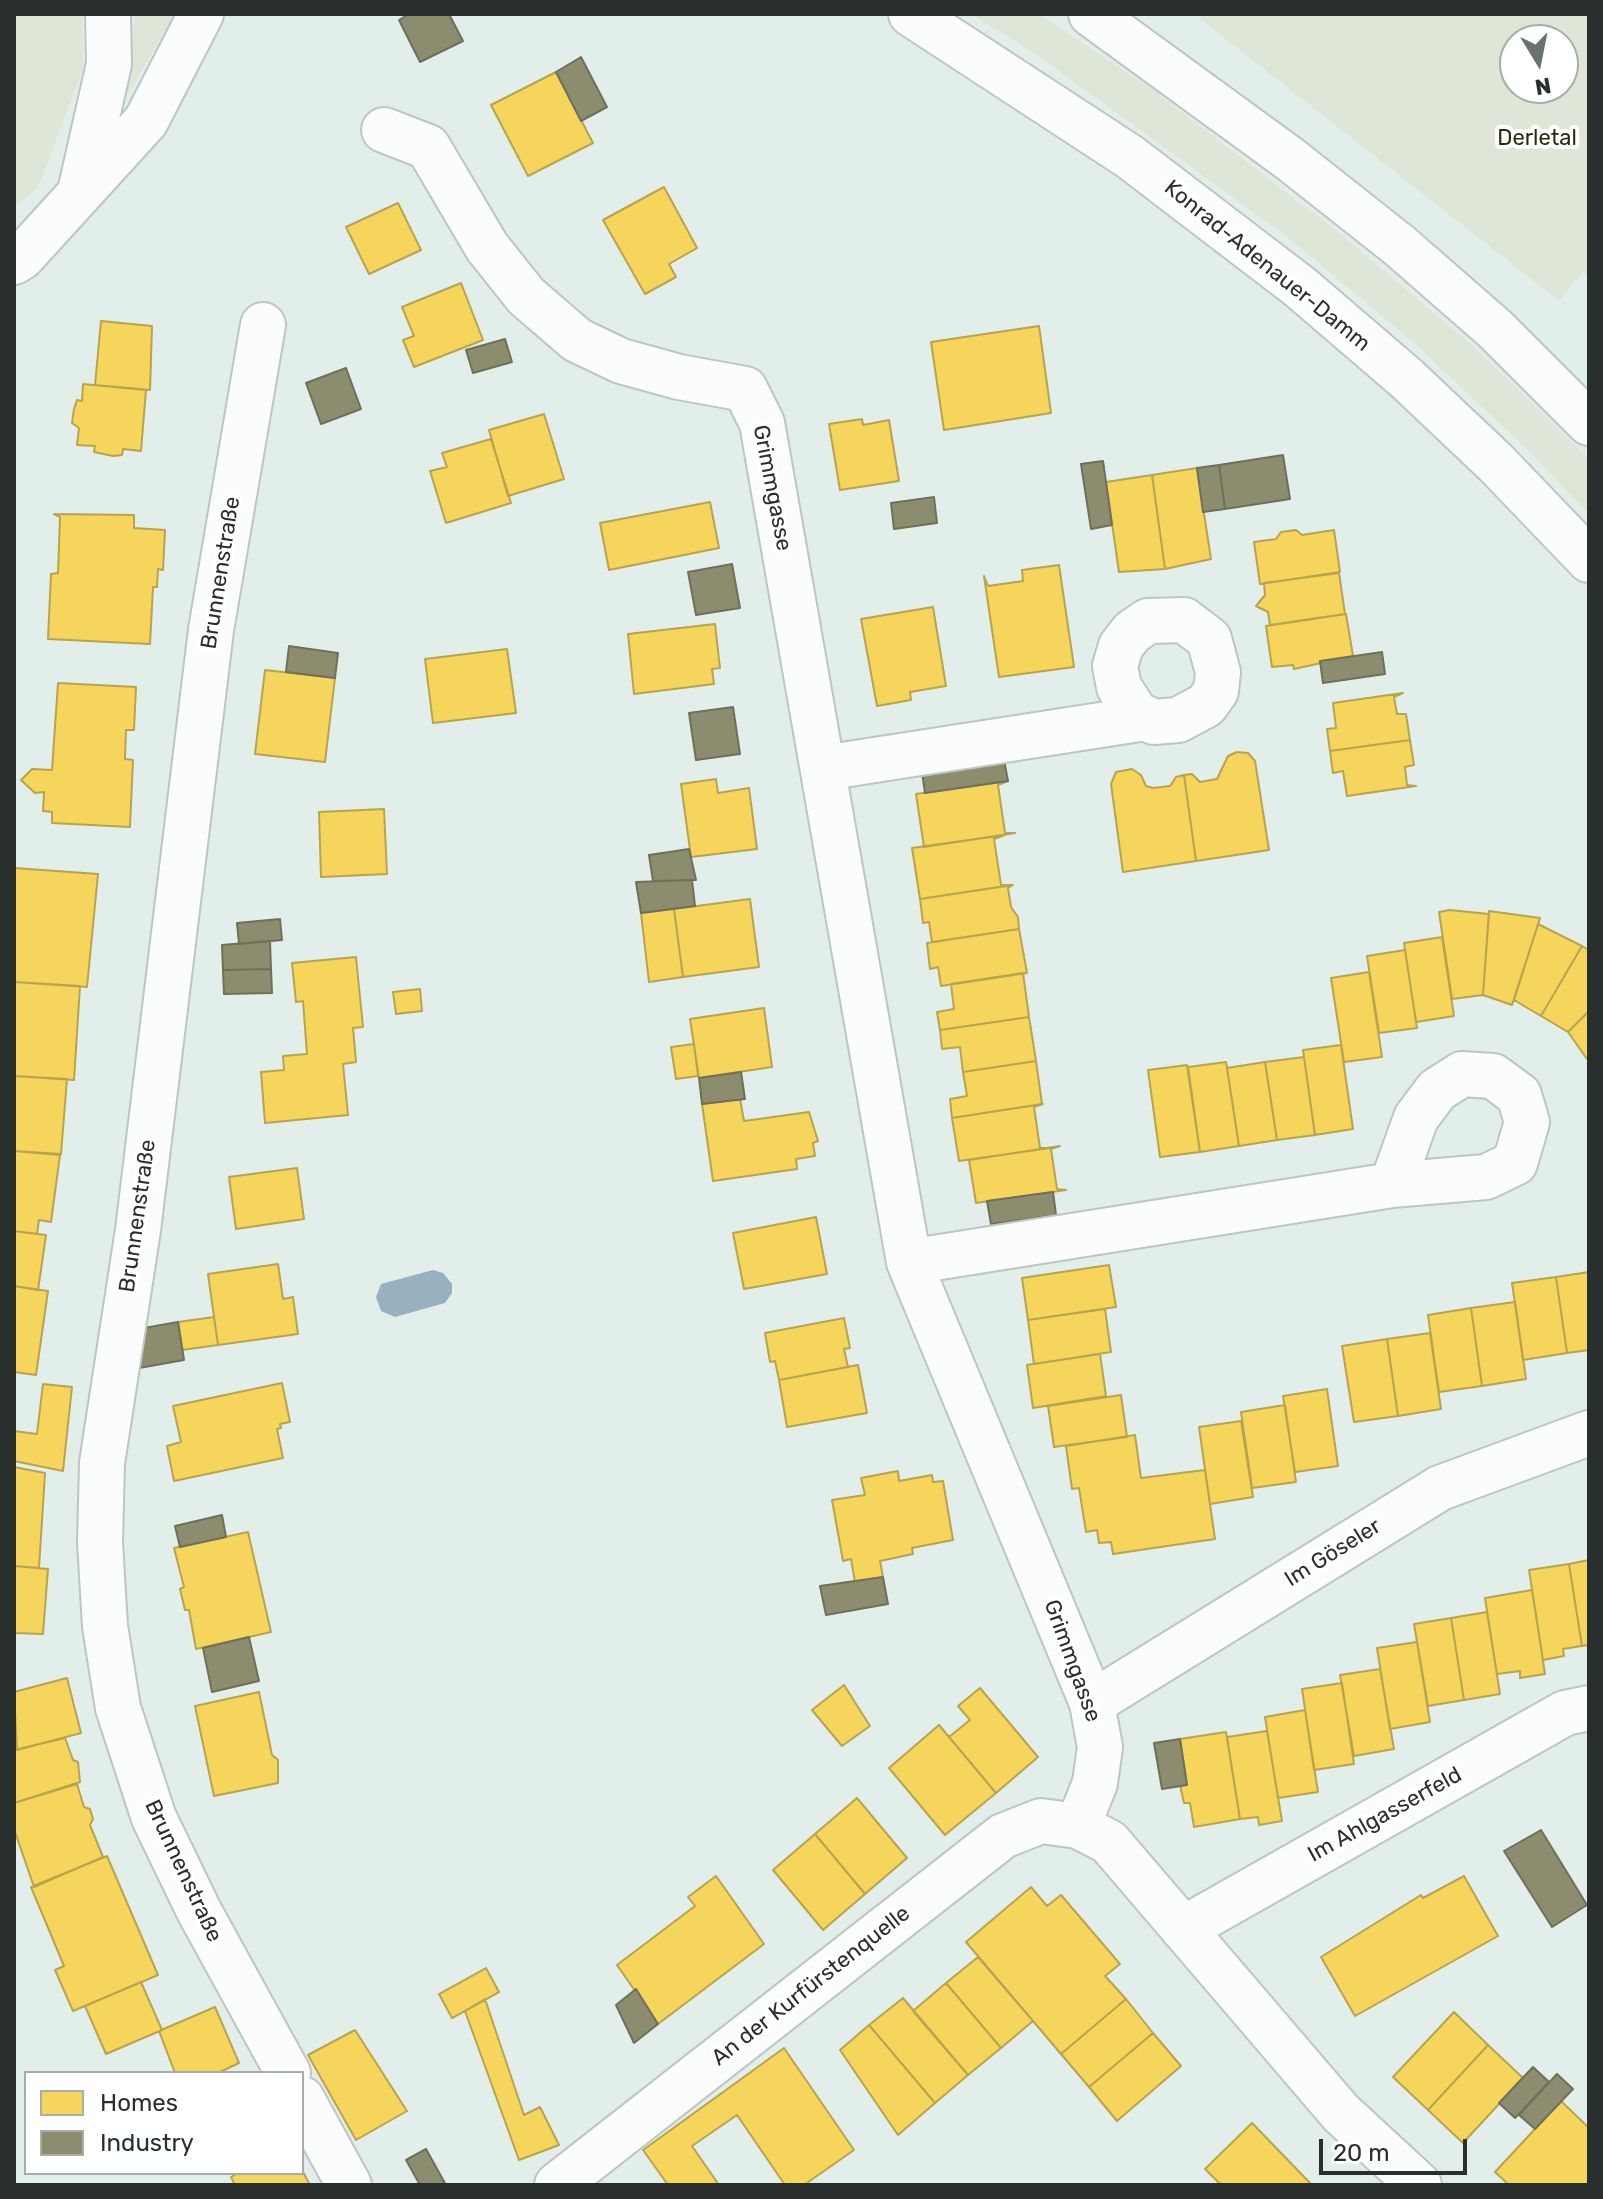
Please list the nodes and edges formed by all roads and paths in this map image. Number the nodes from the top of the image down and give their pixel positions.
1 (108, 14) edge
2 (201, 14) edge
3 (911, 14) edge
4 (1091, 14) edge
5 (384, 130) dead end
6 (80, 194) junction
7 (14, 262) edge
8 (263, 325) dead end
9 (1589, 423) edge
10 (1589, 560) edge
11 (1146, 718) dead end
12 (823, 768) junction
13 (1392, 1185) dead end
14 (909, 1262) junction
15 (1589, 1433) edge
16 (1092, 1703) junction
17 (1589, 1708) edge
18 (1078, 1826) junction
19 (1183, 1929) junction
20 (287, 2071) edge
21 (304, 2103) edge
22 (349, 2185) edge
23 (557, 2185) edge
24 (1419, 2185) edge

1 - 6 street
2 - 6 street
3 - 10 street, Konrad-Adenauer-Damm
4 - 9 street
5 - 12 street, Grimmgasse
6 - 7 street
8 - 20 street, Brunnenstraße
11 - 12 street
12 - 14 street, Grimmgasse
13 - 14 street
14 - 16 street, Grimmgasse
15 - 16 street, Im Göseler
16 - 18 street, Grimmgasse
17 - 19 street, Im Ahlgasserfeld
18 - 19 street
18 - 23 street, An der Kurfürstenquelle
19 - 24 street
21 - 22 street

